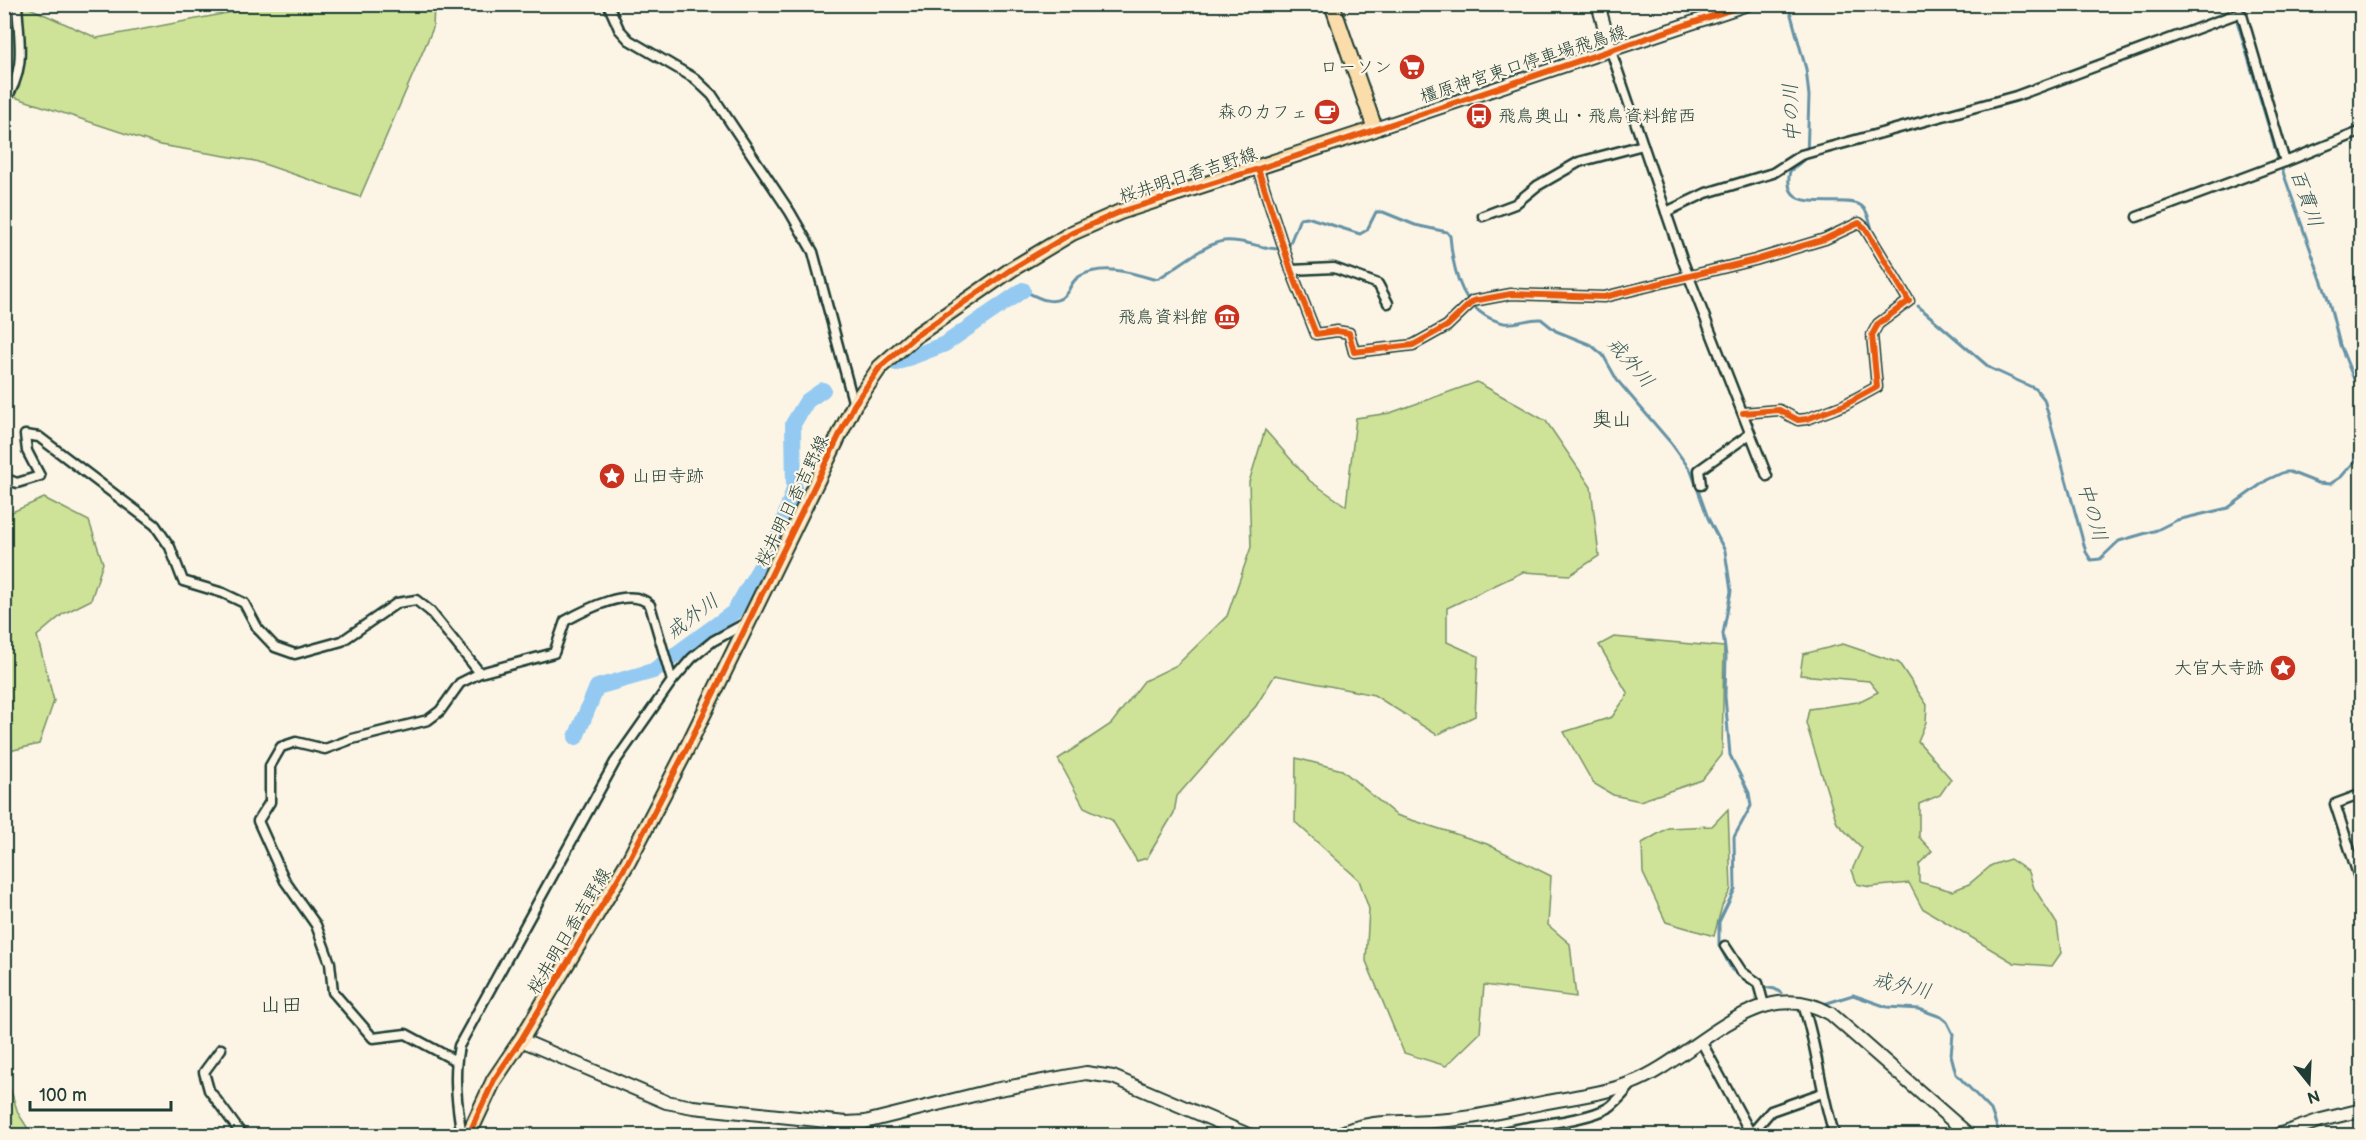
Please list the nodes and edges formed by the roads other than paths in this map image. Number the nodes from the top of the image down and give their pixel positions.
1 (17, 4) edge
2 (608, 4) edge
3 (1332, 4) edge
4 (1598, 4) edge
5 (1748, 4) edge
6 (1611, 51) junction
7 (4, 102) edge
8 (1375, 129) junction
9 (2361, 131) edge
10 (1643, 145) junction
11 (2285, 162) junction
12 (1258, 169) junction
13 (1666, 212) junction
14 (1483, 216) dead end
15 (2137, 218) dead end
16 (1291, 270) junction
17 (1690, 277) junction
18 (1388, 303) dead end
19 (854, 405) junction
20 (1743, 413) junction
21 (1750, 434) junction
22 (1767, 476) dead end
23 (4, 478) edge
24 (1701, 485) dead end
25 (749, 622) junction
26 (480, 673) junction
27 (672, 681) junction
28 (2361, 794) edge
29 (2361, 887) edge
30 (1725, 946) dead end
31 (1764, 1005) junction
32 (1803, 1005) junction
33 (521, 1040) junction
34 (1701, 1041) junction
35 (221, 1049) dead end
36 (456, 1061) junction
37 (1633, 1082) junction
38 (1822, 1093) junction
39 (2361, 1110) edge
40 (1378, 1124) junction
41 (1751, 1135) edge
42 (243, 1136) edge
43 (462, 1136) edge
44 (468, 1136) edge
45 (1251, 1136) edge
46 (1336, 1136) edge
47 (1400, 1136) edge
48 (1490, 1136) edge
49 (1835, 1136) edge
50 (1970, 1136) edge
51 (2274, 1136) edge

1 - 7 street
2 - 19 street
3 - 8 main road
4 - 6 street, 橿原神宮東口停車場飛鳥線
5 - 6 street, 橿原神宮東口停車場飛鳥線
6 - 8 street, 橿原神宮東口停車場飛鳥線
6 - 10 street
8 - 12 main road, 桜井明日香吉野線
9 - 11 street
10 - 13 street
10 - 14 street
11 - 13 street
11 - 15 street
12 - 16 street
12 - 19 main road, 桜井明日香吉野線
13 - 17 street
16 - 17 street
16 - 18 street
17 - 20 street
17 - 20 street
19 - 25 main road, 桜井明日香吉野線
20 - 21 street
21 - 22 street
21 - 24 street
23 - 26 street
25 - 27 street
25 - 33 main road, 桜井明日香吉野線
26 - 27 street
26 - 36 street
27 - 36 street
28 - 29 street
30 - 31 street
31 - 32 street
31 - 34 street
32 - 38 street
32 - 50 street
33 - 44 main road, 桜井明日香吉野線
33 - 45 street
34 - 37 street
34 - 41 street
35 - 42 street
36 - 43 street
37 - 40 street
37 - 48 street
38 - 41 street
38 - 49 street
39 - 51 street
40 - 46 street
40 - 47 street

